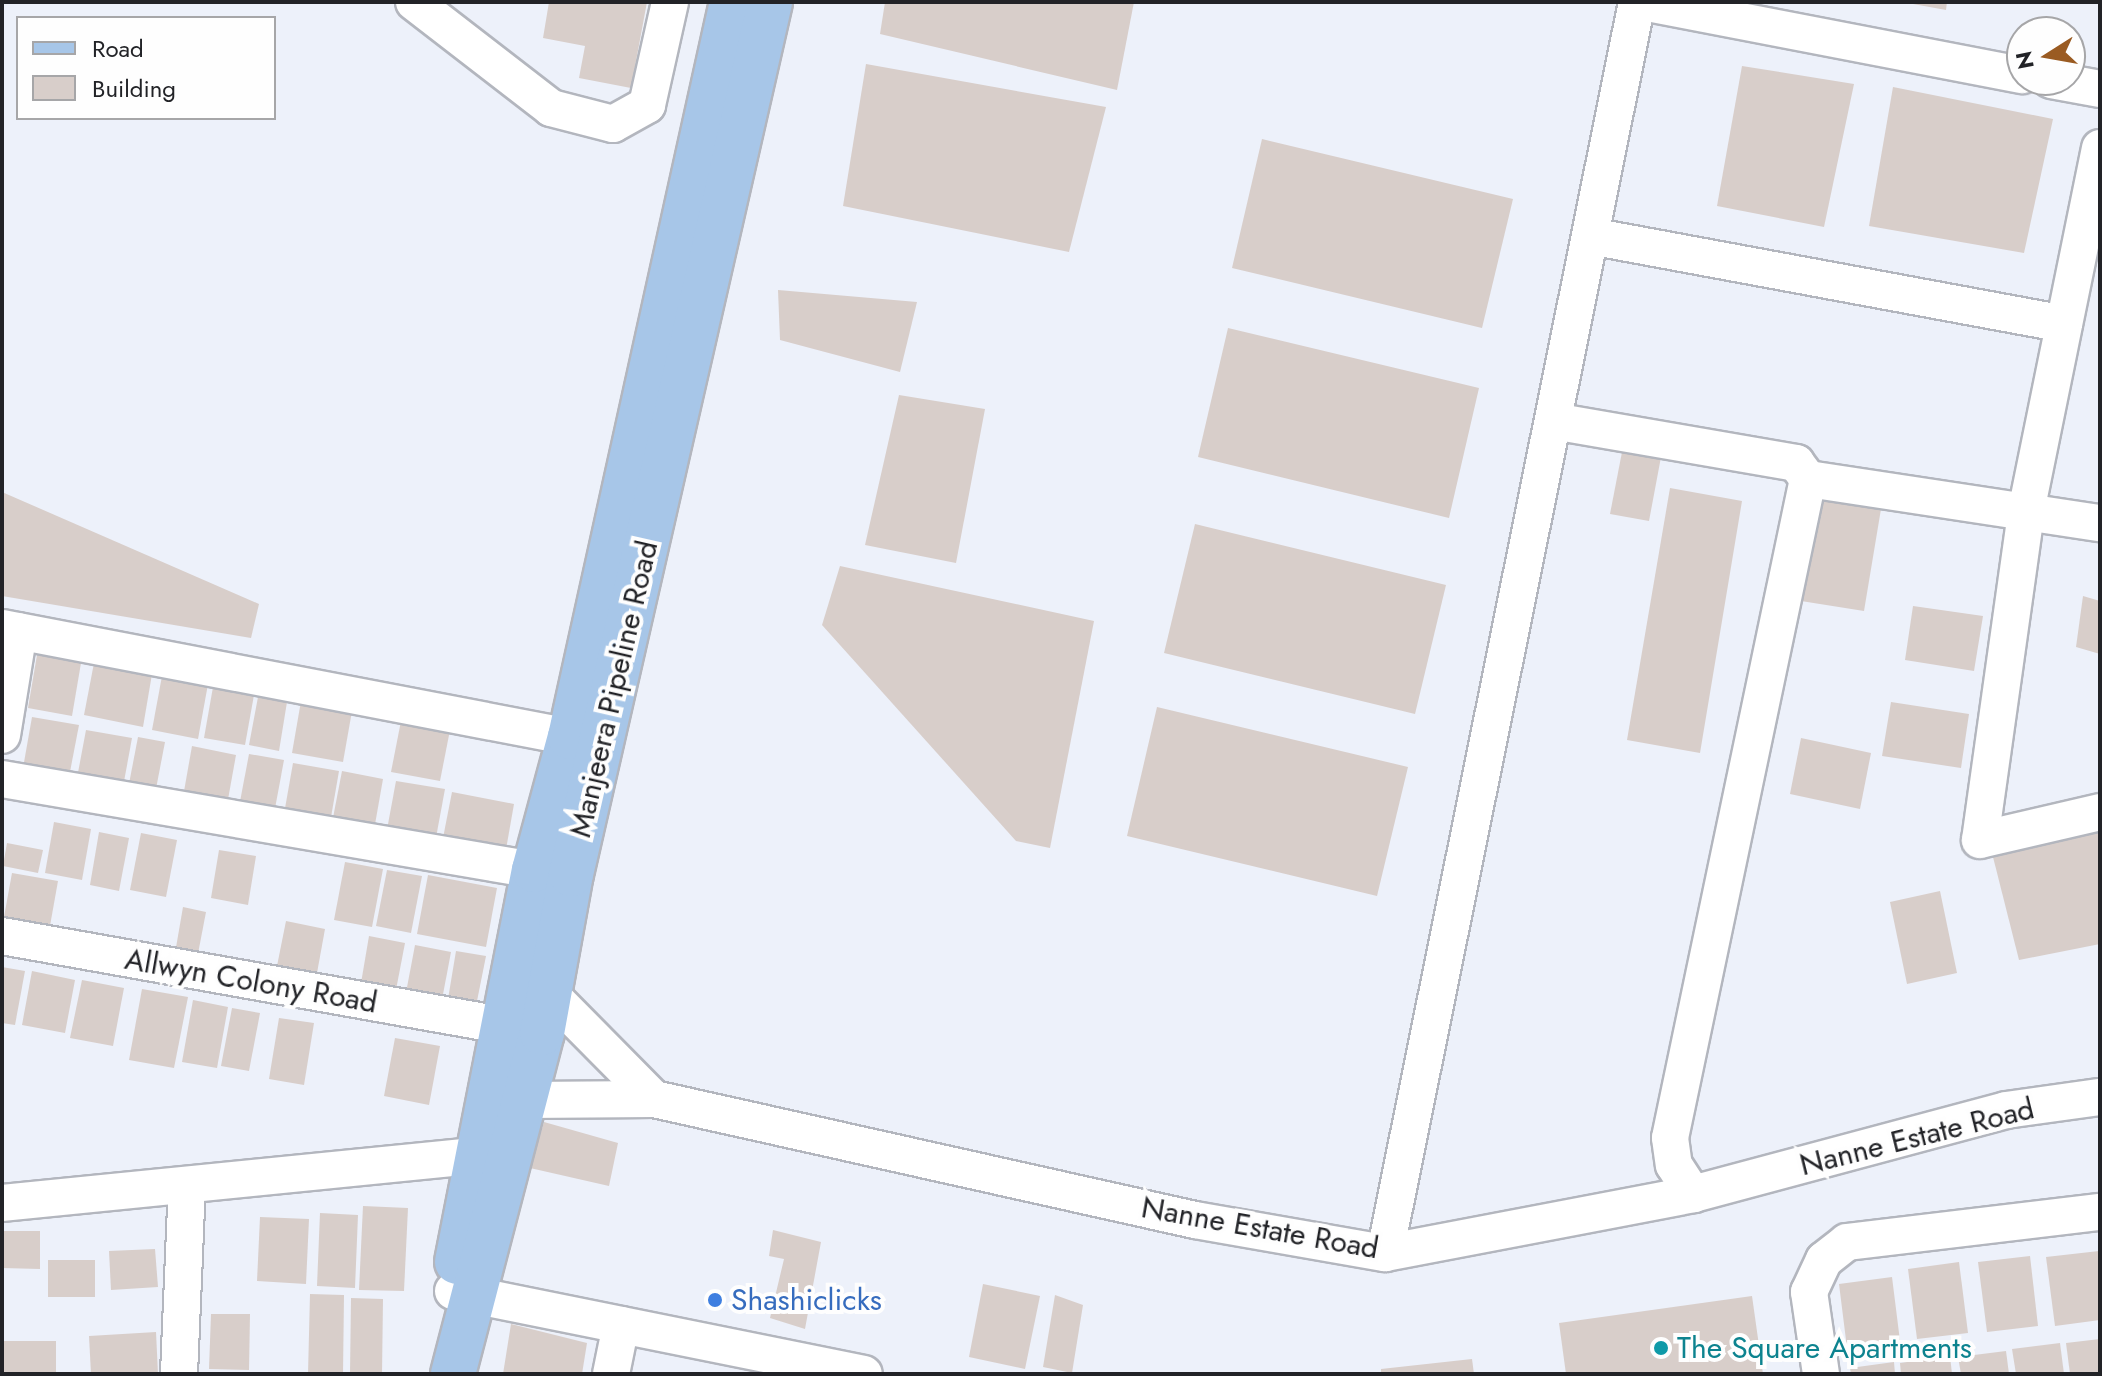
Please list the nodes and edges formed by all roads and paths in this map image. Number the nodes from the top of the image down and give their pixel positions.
1 (414, 2) edge
2 (670, 2) edge
3 (732, 2) edge
4 (770, 2) edge
5 (1639, 2) edge
6 (2006, 72) edge
7 (2100, 148) edge
8 (1590, 236) junction
9 (2064, 324) junction
10 (1553, 421) junction
11 (1808, 479) junction
12 (2026, 513) junction
13 (2100, 523) edge
14 (624, 572) junction
15 (10, 630) edge
16 (2, 735) edge
17 (570, 737) junction
18 (2, 779) edge
19 (2100, 812) edge
20 (534, 870) junction
21 (2, 936) edge
22 (549, 993) junction
23 (501, 1025) junction
24 (2100, 1097) edge
25 (654, 1099) junction
26 (525, 1100) junction
27 (474, 1156) junction
28 (187, 1185) junction
29 (1693, 1194) junction
30 (2, 1203) edge
31 (2100, 1212) edge
32 (1385, 1253) junction
33 (463, 1294) junction
34 (621, 1325) junction
35 (179, 1374) edge
36 (432, 1374) edge
37 (453, 1374) edge
38 (611, 1374) edge
39 (864, 1374) edge
40 (1821, 1374) edge

1 - 2 street
3 - 14 main road, Manjeera Pipeline Road
4 - 14 main road, Manjeera Pipeline Road
5 - 6 street
5 - 8 street
7 - 9 street
8 - 9 street
8 - 10 street
9 - 12 street
10 - 11 street
10 - 32 street
11 - 12 street
11 - 29 street
12 - 13 street
12 - 19 street
14 - 17 main road, Manjeera Pipeline Road
14 - 22 main road, Manjeera Pipeline Road
15 - 16 street
15 - 17 street
17 - 20 main road, Manjeera Pipeline Road
18 - 20 street
20 - 23 main road, Manjeera Pipeline Road
21 - 23 street, Allwyn Colony Road
22 - 25 street
22 - 26 main road, Manjeera Pipeline Road
23 - 27 main road, Manjeera Pipeline Road
24 - 29 street, Nanne Estate Road
25 - 26 street, Nanne Estate Road
25 - 32 street, Nanne Estate Road
26 - 33 main road, Manjeera Pipeline Road
27 - 28 street
27 - 33 main road, Manjeera Pipeline Road
28 - 30 street
28 - 35 street
29 - 32 street, Nanne Estate Road
31 - 40 street
33 - 34 street
33 - 36 main road, Manjeera Pipeline Road
33 - 37 main road, Manjeera Pipeline Road
34 - 38 street
34 - 39 street

